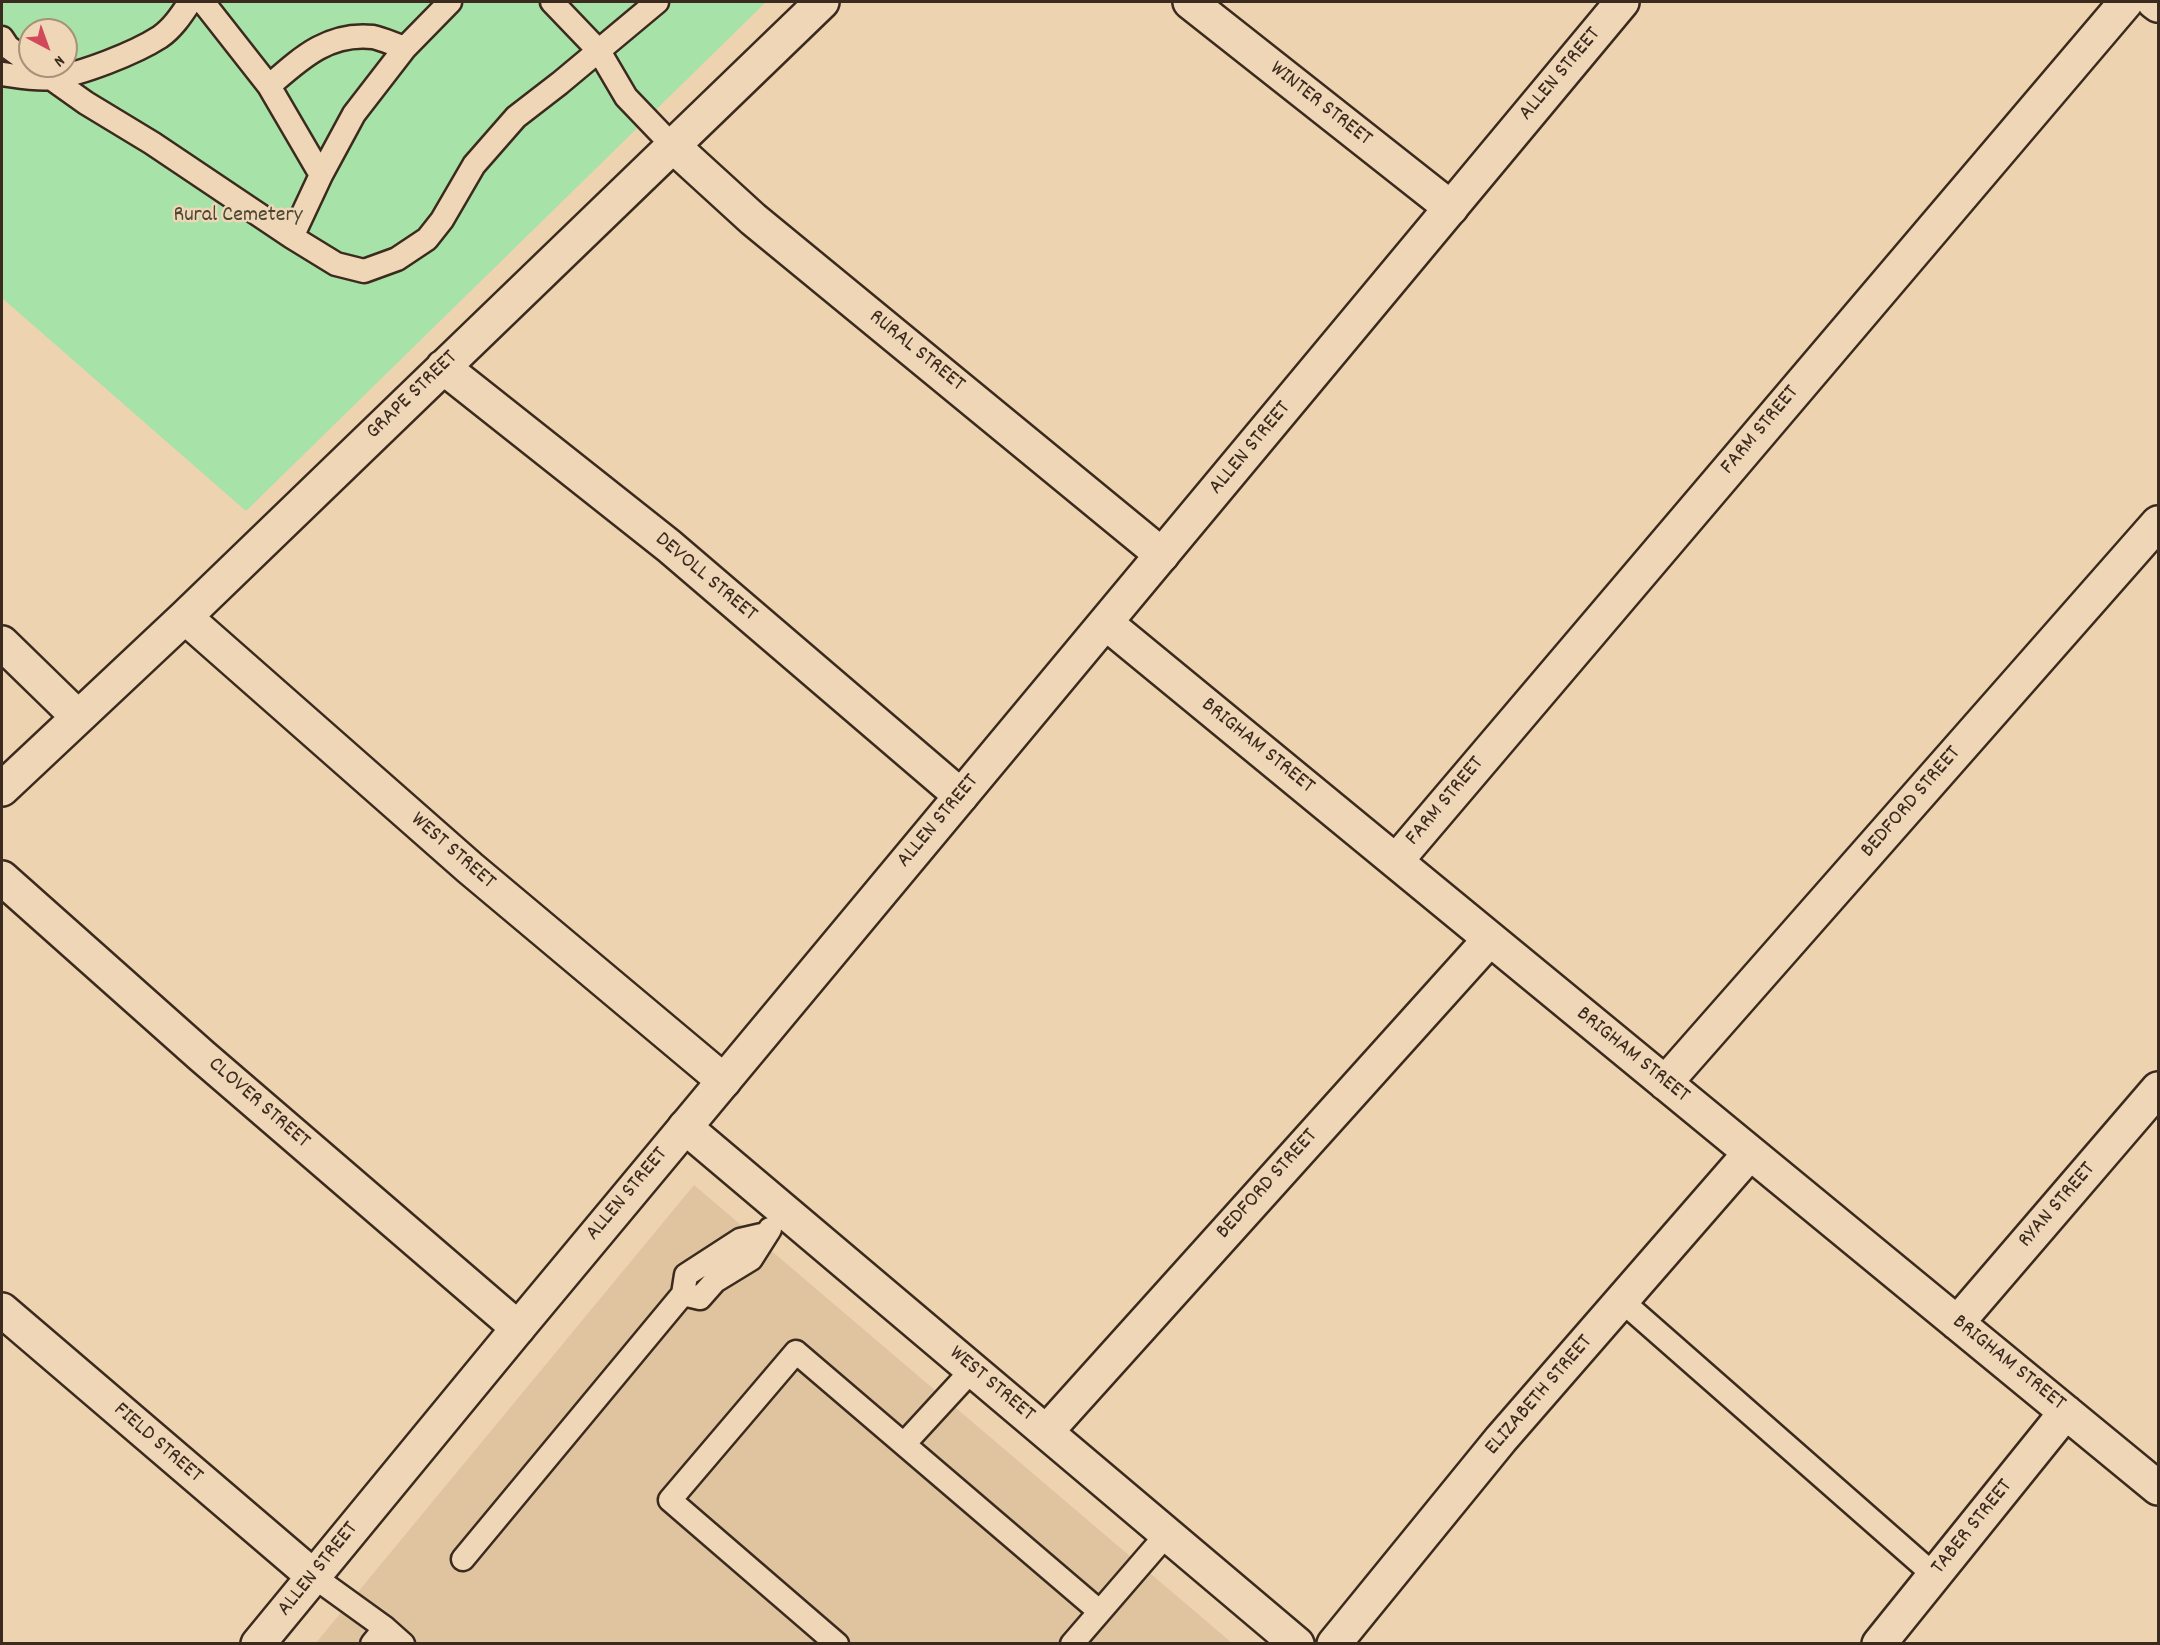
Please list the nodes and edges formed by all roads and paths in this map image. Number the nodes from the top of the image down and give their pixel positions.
1 (190, 2) edge
2 (203, 2) edge
3 (450, 2) edge
4 (552, 2) edge
5 (657, 2) edge
6 (822, 2) edge
7 (1190, 2) edge
8 (1622, 2) edge
9 (2126, 2) edge
10 (2154, 2) edge
11 (2158, 5) edge
12 (2, 38) edge
13 (405, 48) junction
14 (598, 51) junction
15 (18, 54) edge
16 (78, 68) edge
17 (18, 73) edge
18 (2, 74) edge
19 (51, 78) edge
20 (269, 86) junction
21 (672, 145) junction
22 (321, 175) junction
23 (1451, 208) junction
24 (292, 237) junction
25 (443, 367) junction
26 (2158, 523) edge
27 (1162, 555) junction
28 (185, 617) junction
29 (1106, 623) junction
30 (7, 658) edge
31 (78, 717) junction
32 (2, 789) edge
33 (961, 796) junction
34 (1396, 861) junction
35 (2, 878) edge
36 (1490, 939) junction
37 (724, 1081) junction
38 (1665, 1083) junction
39 (2158, 1089) edge
40 (686, 1127) junction
41 (1750, 1153) junction
42 (776, 1223) junction
43 (1622, 1301) junction
44 (2, 1310) edge
45 (1957, 1323) junction
46 (518, 1328) junction
47 (973, 1370) junction
48 (2066, 1412) junction
49 (1046, 1432) junction
50 (904, 1444) junction
51 (2158, 1488) edge
52 (1167, 1534) junction
53 (463, 1559) dead end
54 (1934, 1575) junction
55 (313, 1576) junction
56 (1099, 1611) junction
57 (378, 1636) edge
58 (258, 1644) edge
59 (403, 1644) edge
60 (837, 1644) edge
61 (1072, 1644) edge
62 (1297, 1644) edge
63 (1334, 1644) edge
64 (1879, 1644) edge

1 - 16 lane
2 - 20 lane
3 - 13 lane
4 - 14 lane
5 - 14 lane
6 - 21 street, GRAPE STREET
7 - 23 street, WINTER STREET
8 - 23 street, ALLEN STREET
9 - 34 street, FARM STREET
10 - 11 street
12 - 15 lane
13 - 20 lane
13 - 22 lane
14 - 21 lane
14 - 24 lane
17 - 18 lane
19 - 24 lane
20 - 22 lane
21 - 25 street, GRAPE STREET
21 - 27 street, RURAL STREET
22 - 24 lane
23 - 27 street, ALLEN STREET
25 - 28 street, GRAPE STREET
25 - 33 street, DEVOLL STREET
26 - 38 street, BEDFORD STREET
27 - 29 street, ALLEN STREET
28 - 31 street, GRAPE STREET
28 - 37 street, WEST STREET
29 - 33 street, ALLEN STREET
29 - 34 street, BRIGHAM STREET
30 - 31 street
31 - 32 street, GRAPE STREET
33 - 37 street, ALLEN STREET
34 - 36 street, BRIGHAM STREET
35 - 46 street, CLOVER STREET
36 - 38 street, BRIGHAM STREET
36 - 49 street, BEDFORD STREET
37 - 40 street, ALLEN STREET
38 - 41 street, BRIGHAM STREET
39 - 45 street, RYAN STREET
40 - 42 street, WEST STREET
40 - 46 street, ALLEN STREET
41 - 43 street, ELIZABETH STREET
41 - 45 street, BRIGHAM STREET
42 - 47 street, WEST STREET
42 - 53 lane
43 - 54 lane
43 - 63 street, ELIZABETH STREET
44 - 55 street, FIELD STREET
45 - 48 street, BRIGHAM STREET
46 - 55 street, ALLEN STREET
47 - 49 street, WEST STREET
47 - 50 lane
48 - 51 street, BRIGHAM STREET
48 - 54 street, TABER STREET
49 - 52 street, WEST STREET
50 - 56 lane
50 - 60 lane
52 - 56 lane
52 - 62 street, WEST STREET
54 - 64 street, TABER STREET
55 - 57 lane
55 - 58 street, ALLEN STREET
56 - 61 lane
57 - 59 lane

